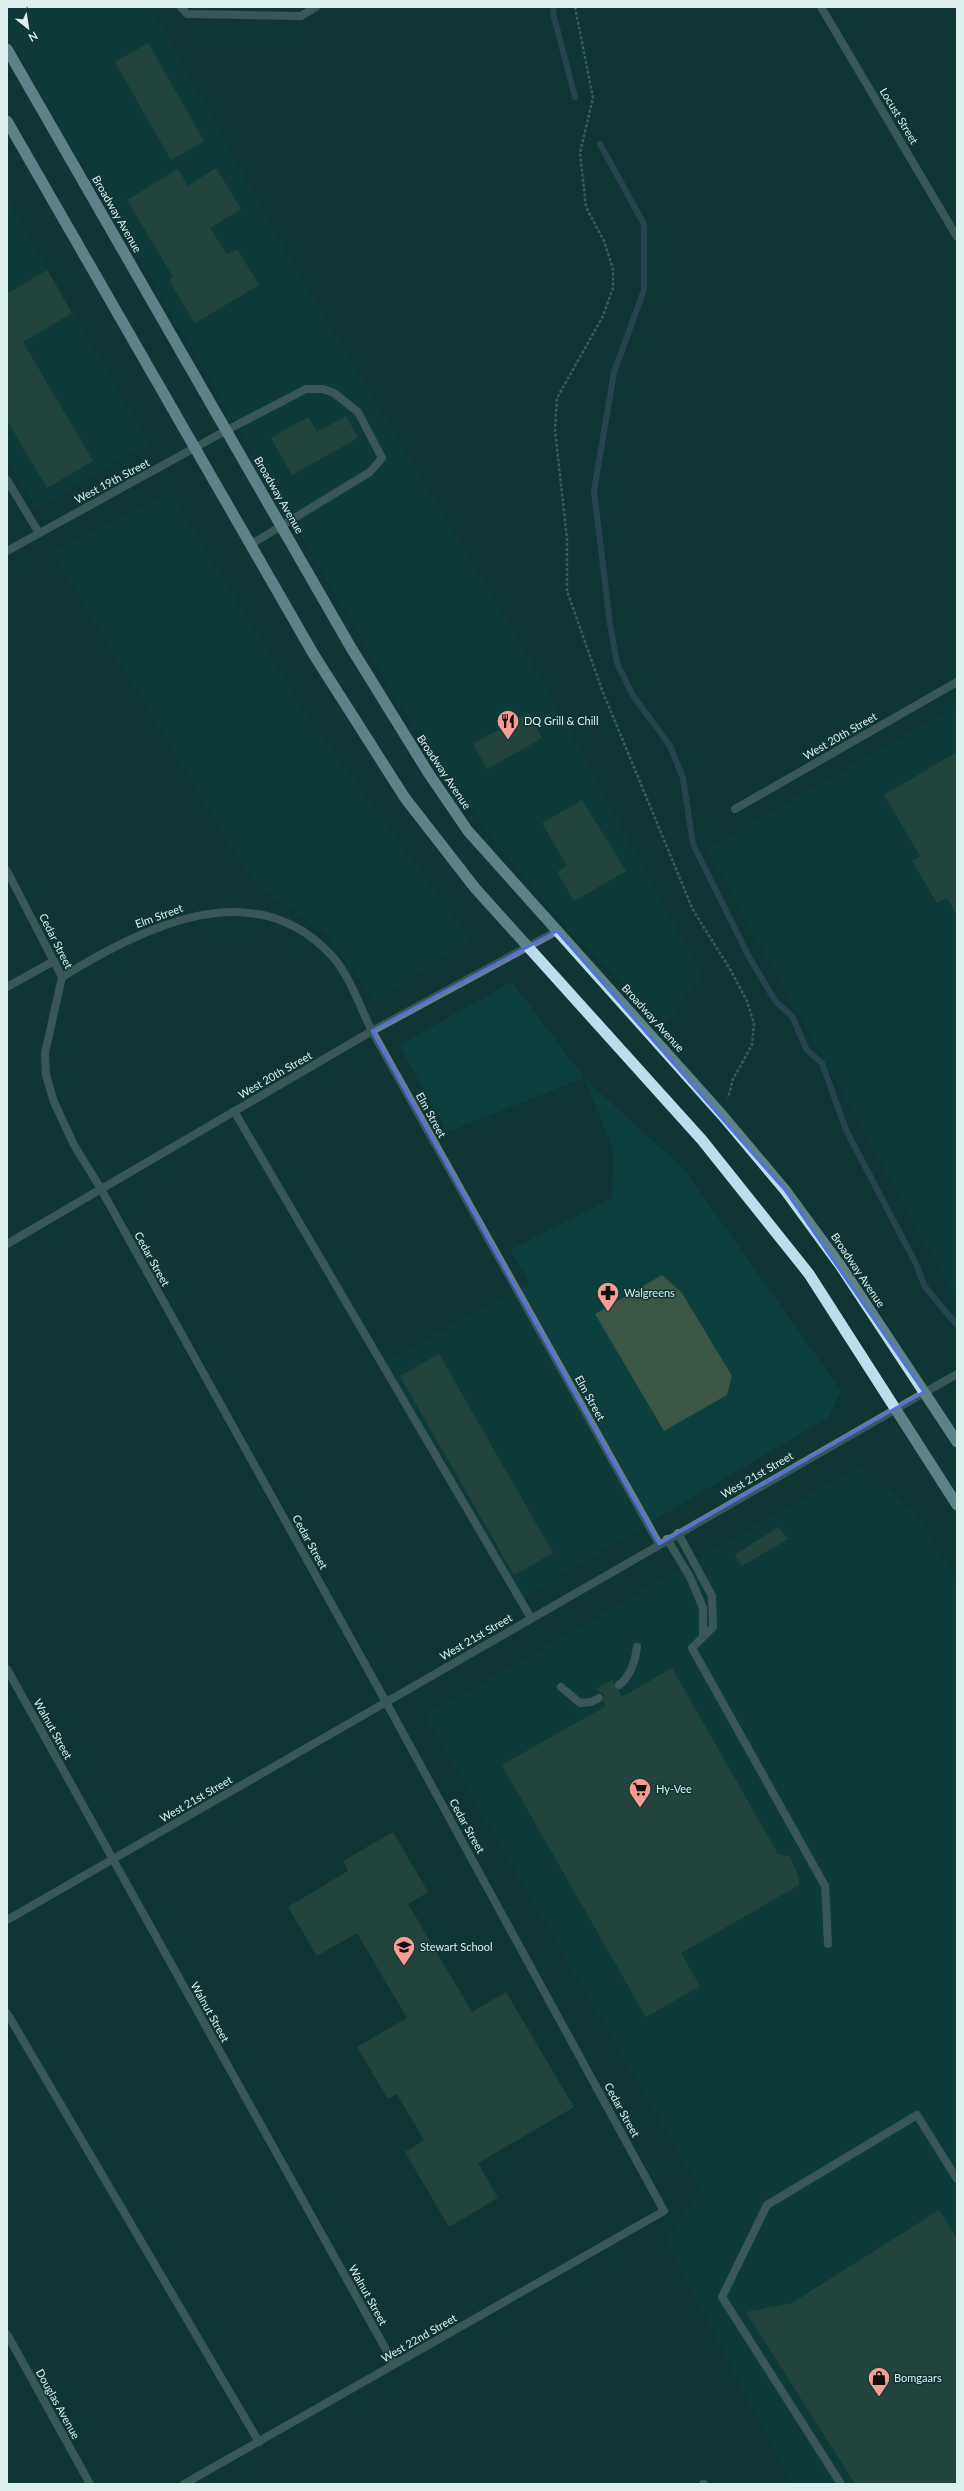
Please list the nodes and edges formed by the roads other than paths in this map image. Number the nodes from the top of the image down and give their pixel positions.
1 (181, 7) edge
2 (316, 7) edge
3 (821, 7) edge
4 (7, 49) edge
5 (7, 121) edge
6 (957, 237) edge
7 (227, 430) junction
8 (194, 450) junction
9 (7, 480) edge
10 (282, 526) junction
11 (39, 533) junction
12 (250, 545) junction
13 (7, 552) edge
14 (957, 682) edge
15 (735, 809) dead end
16 (7, 871) edge
17 (557, 931) junction
18 (528, 947) junction
19 (54, 961) junction
20 (62, 977) junction
21 (7, 987) edge
22 (372, 1031) junction
23 (234, 1111) junction
24 (101, 1189) junction
25 (7, 1244) edge
26 (957, 1374) edge
27 (924, 1392) junction
28 (895, 1409) junction
29 (957, 1442) edge
30 (957, 1505) edge
31 (678, 1533) junction
32 (667, 1539) junction
33 (659, 1544) junction
34 (531, 1618) junction
35 (703, 1637) junction
36 (637, 1647) dead end
37 (7, 1670) edge
38 (619, 1685) dead end
39 (560, 1687) dead end
40 (599, 1698) dead end
41 (386, 1702) junction
42 (113, 1859) junction
43 (7, 1920) edge
44 (828, 1944) dead end
45 (7, 2013) edge
46 (957, 2179) edge
47 (664, 2211) joint
48 (7, 2334) edge
49 (394, 2364) junction
50 (258, 2442) junction
51 (90, 2484) edge
52 (184, 2484) edge
53 (841, 2484) edge

1 - 2 street
3 - 6 street, Locust Street
4 - 7 highway, Broadway Avenue
5 - 8 highway
7 - 8 street, West 19th Street
7 - 10 highway, Broadway Avenue
7 - 10 street, West 19th Street
8 - 11 street, West 19th Street
8 - 12 highway
9 - 11 street
10 - 12 street
10 - 17 highway, Broadway Avenue
11 - 13 street, West 19th Street
12 - 18 highway
14 - 15 street, West 20th Street
16 - 19 street, Cedar Street
17 - 18 street, West 20th Street
17 - 27 highway, Broadway Avenue
18 - 22 street, West 20th Street
18 - 28 highway
19 - 20 street, Cedar Street
19 - 21 street
20 - 22 street, Elm Street
20 - 24 street, Cedar Street
22 - 23 street, West 20th Street
22 - 33 street, Elm Street
23 - 24 street, West 20th Street
23 - 34 street
24 - 25 street, West 20th Street
24 - 41 street, Cedar Street
26 - 27 street, West 21st Street
27 - 28 street, West 21st Street
27 - 29 highway, Broadway Avenue
28 - 30 highway
28 - 31 street, West 21st Street
31 - 32 street, West 21st Street
31 - 35 street
32 - 33 street, West 21st Street
32 - 35 street
33 - 34 street, West 21st Street
34 - 41 street, West 21st Street
35 - 44 street
36 - 38 street
37 - 42 street, Walnut Street
39 - 40 street
41 - 42 street, West 21st Street
41 - 47 street, Cedar Street
42 - 43 street, West 21st Street
42 - 49 street, Walnut Street
45 - 50 street
46 - 53 street
47 - 49 street, West 22nd Street
48 - 51 street, Douglas Avenue
49 - 50 street, West 22nd Street
50 - 52 street, West 22nd Street

